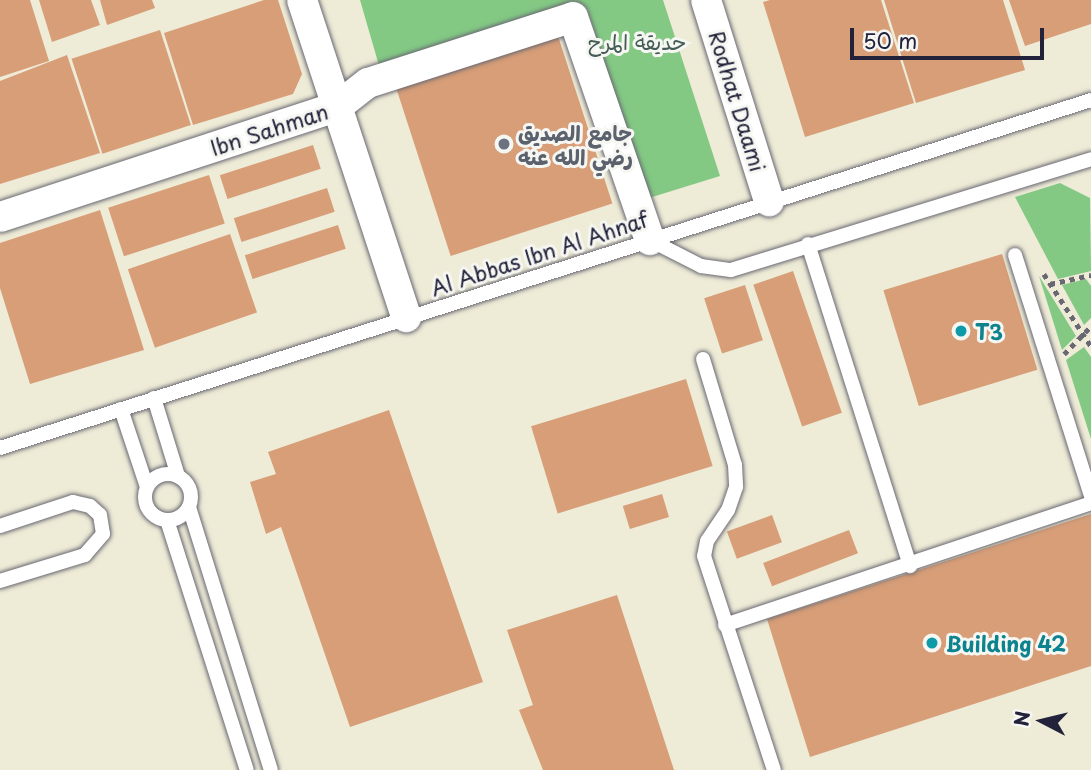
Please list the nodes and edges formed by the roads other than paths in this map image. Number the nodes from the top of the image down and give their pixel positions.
1 (302, 0) edge
2 (706, 0) edge
3 (1091, 100) edge
4 (337, 107) junction
5 (1091, 159) edge
6 (769, 201) junction
7 (0, 217) edge
8 (650, 240) junction
9 (808, 244) junction
10 (1017, 259) road end
11 (406, 317) junction
12 (703, 359) dead end
13 (155, 398) junction
14 (121, 409) junction
15 (0, 448) edge
16 (178, 476) junction
17 (148, 487) junction
18 (1091, 496) edge
19 (1091, 503) edge
20 (189, 507) junction
21 (167, 520) junction
22 (0, 526) edge
23 (910, 566) junction
24 (0, 581) edge
25 (725, 625) junction
26 (247, 770) edge
27 (271, 770) edge
28 (774, 770) edge

1 - 4 street
2 - 6 street, Rodhat Daami
3 - 6 lane, Al Abbas Ibn Al Ahnaf
4 - 7 street, Ibn Sahman
4 - 8 street, Ibn Sahman
4 - 11 street
5 - 9 lane
6 - 8 lane, Al Abbas Ibn Al Ahnaf
8 - 9 lane
8 - 11 lane, Al Abbas Ibn Al Ahnaf
9 - 23 lane
10 - 18 lane
11 - 13 lane, Al Abbas Ibn Al Ahnaf
12 - 25 lane
13 - 14 lane, Al Abbas Ibn Al Ahnaf
13 - 16 lane
14 - 15 lane, Al Abbas Ibn Al Ahnaf
14 - 17 lane
16 - 17 lane
16 - 20 lane
17 - 21 lane
19 - 23 lane
20 - 21 lane
20 - 27 lane
21 - 26 lane
22 - 24 lane
23 - 25 lane
25 - 28 lane

